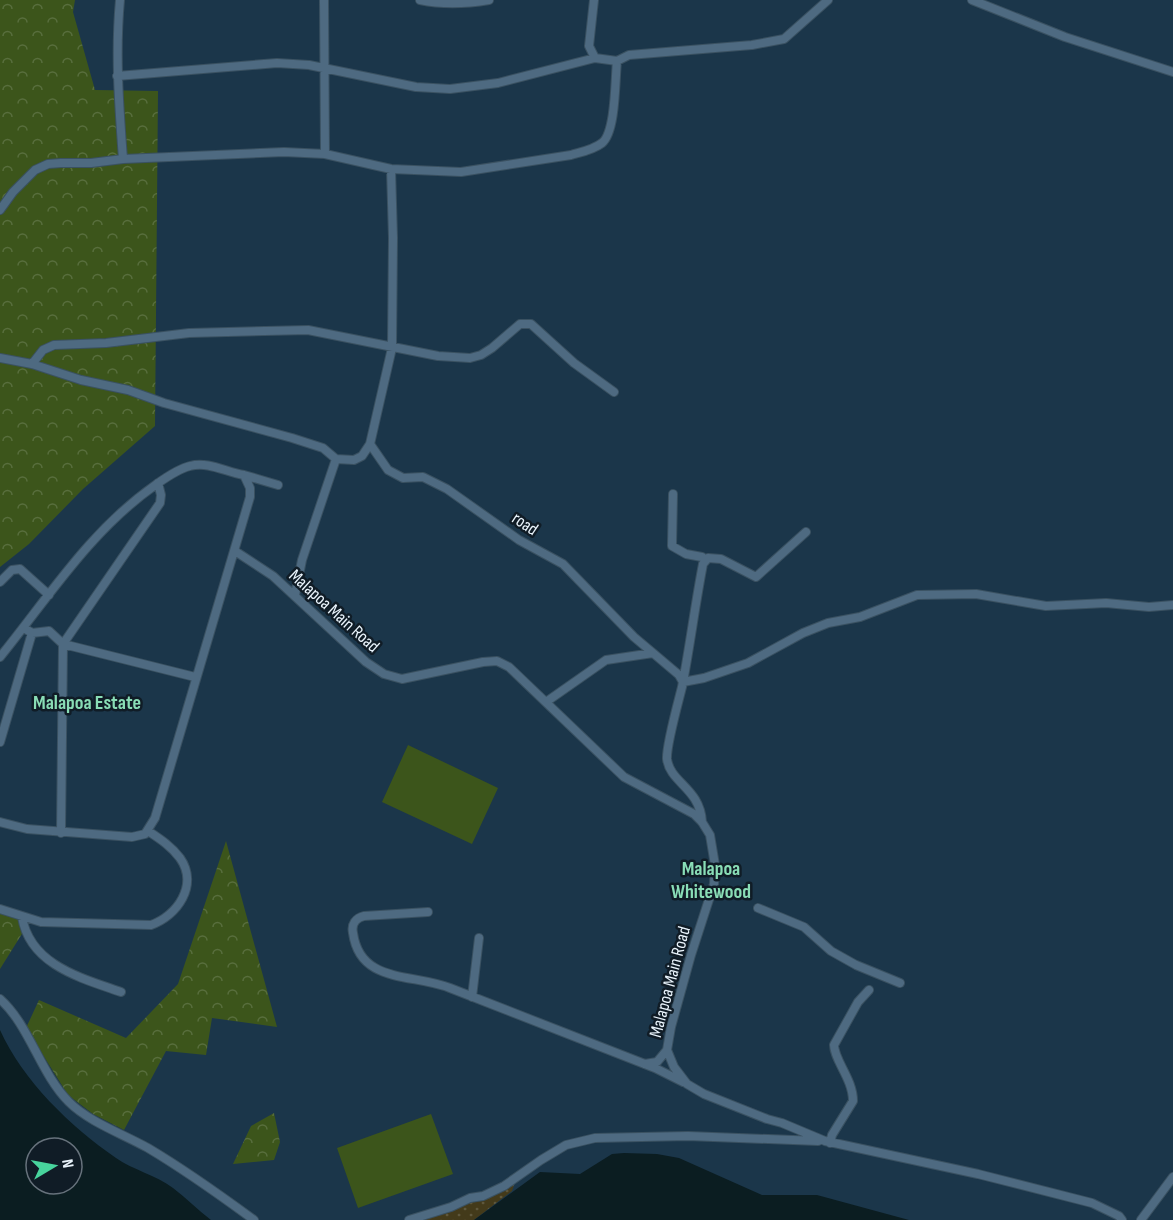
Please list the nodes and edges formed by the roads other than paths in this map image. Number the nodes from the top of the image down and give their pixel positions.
1 (120, 0) edge
2 (324, 0) edge
3 (420, 0) edge
4 (489, 0) edge
5 (594, 0) edge
6 (828, 0) edge
7 (972, 0) edge
8 (595, 58) junction
9 (617, 61) junction
10 (324, 69) junction
11 (1173, 72) edge
12 (117, 76) junction
13 (325, 154) junction
14 (123, 159) junction
15 (391, 169) junction
16 (0, 210) edge
17 (392, 348) junction
18 (0, 358) edge
19 (32, 364) junction
20 (614, 392) dead end
21 (370, 444) junction
22 (336, 459) junction
23 (244, 475) junction
24 (158, 483) junction
25 (278, 485) dead end
26 (673, 494) dead end
27 (806, 532) dead end
28 (234, 551) junction
29 (702, 557) dead end
30 (0, 582) edge
31 (295, 595) junction
32 (49, 596) junction
33 (1173, 604) edge
34 (24, 628) junction
35 (32, 633) junction
36 (63, 644) junction
37 (653, 653) junction
38 (0, 657) edge
39 (195, 677) junction
40 (683, 682) junction
41 (546, 702) junction
42 (0, 742) edge
43 (0, 822) edge
44 (702, 822) junction
45 (148, 831) junction
46 (61, 833) junction
47 (758, 908) dead end
48 (0, 909) edge
49 (429, 912) dead end
50 (22, 917) junction
51 (479, 938) dead end
52 (900, 983) dead end
53 (869, 990) dead end
54 (121, 992) dead end
55 (472, 997) junction
56 (0, 999) edge
57 (667, 1050) junction
58 (642, 1064) junction
59 (687, 1084) junction
60 (828, 1142) junction
61 (1173, 1177) edge
62 (254, 1220) edge
63 (409, 1220) edge
64 (1122, 1220) edge
65 (1141, 1220) edge

1 - 12 street
2 - 10 street
3 - 4 street
5 - 8 street
6 - 9 street
7 - 11 street
8 - 9 street
8 - 10 street
9 - 15 street
10 - 12 street
10 - 13 street
12 - 14 street
13 - 14 street
13 - 15 street
14 - 16 street
15 - 17 street
17 - 19 street
17 - 20 street
17 - 21 street
18 - 19 street
19 - 22 street
21 - 22 street
21 - 37 street, road
22 - 31 street
23 - 24 street
23 - 25 street
23 - 28 street
24 - 32 street
24 - 36 street
26 - 29 street
27 - 40 street
28 - 31 street, Malapoa Main Road
28 - 39 street
30 - 32 street
31 - 41 street, Malapoa Main Road
32 - 34 street
33 - 40 street
34 - 35 street
34 - 38 street
35 - 36 street
35 - 42 street
36 - 39 street
36 - 46 street
37 - 40 street, road
37 - 41 street
39 - 45 street
40 - 44 street
41 - 44 street, Malapoa Main Road
43 - 46 street
44 - 57 street, Malapoa Main Road
45 - 46 street
45 - 50 street
47 - 52 street
48 - 50 street
49 - 55 street
50 - 54 street
51 - 55 street
53 - 60 street
55 - 58 street
56 - 62 street
57 - 58 street
57 - 59 street, Malapoa Main Road
58 - 59 street
59 - 60 street
60 - 63 street
60 - 64 street
61 - 65 street

